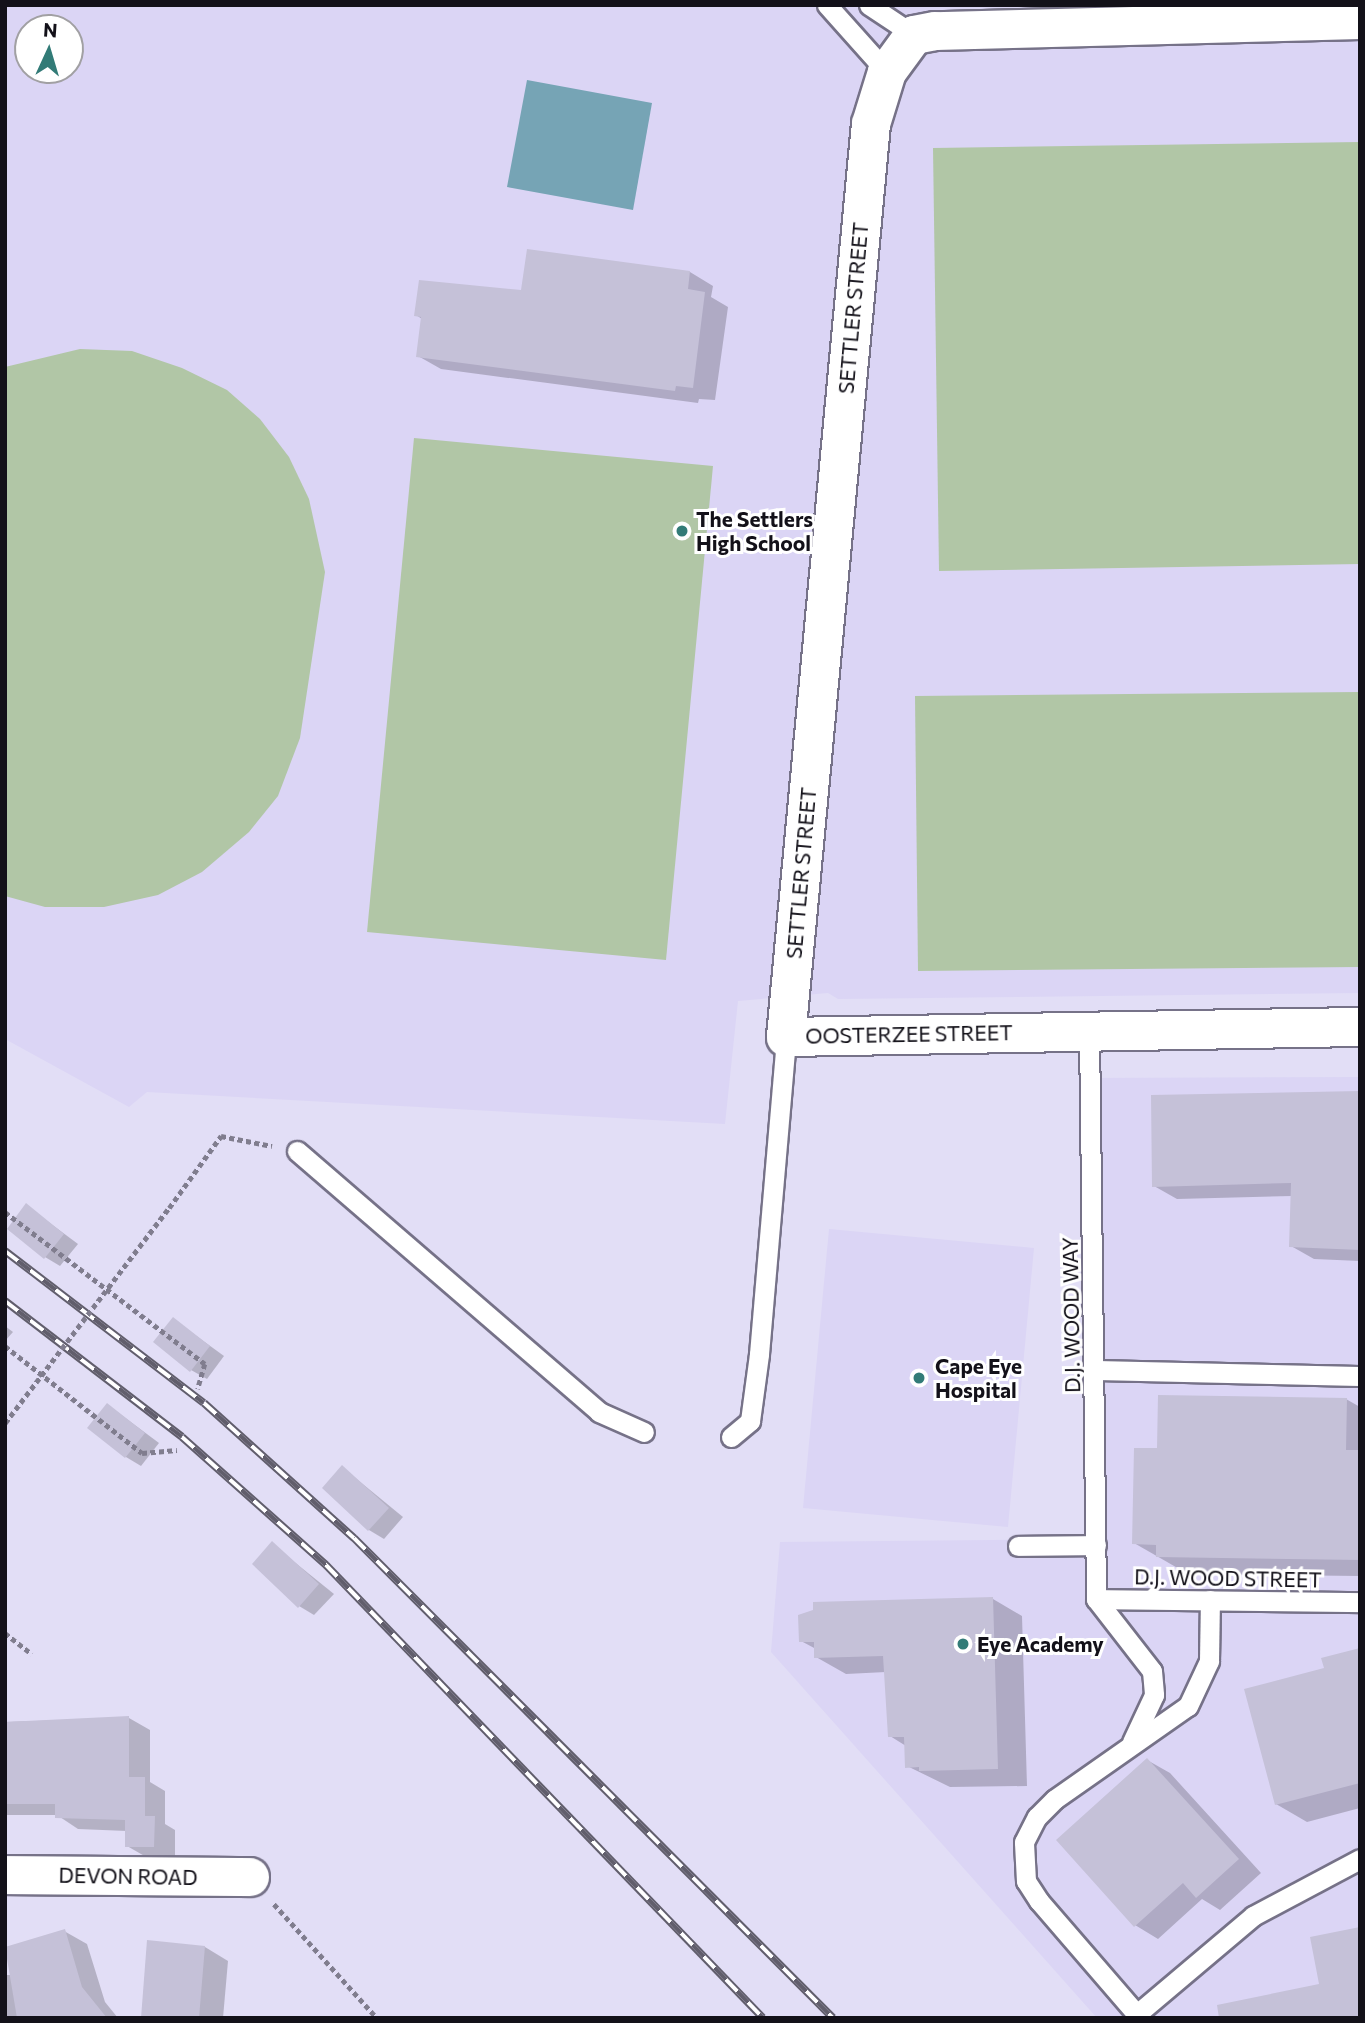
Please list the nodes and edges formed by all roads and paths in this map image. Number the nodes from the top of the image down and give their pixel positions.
1 (827, 5) edge
2 (869, 5) edge
3 (1360, 20) edge
4 (914, 35) junction
5 (887, 72) junction
6 (1360, 1027) edge
7 (1088, 1031) junction
8 (786, 1037) junction
9 (297, 1151) joint
10 (5, 1212) edge
11 (108, 1288) junction
12 (5, 1346) edge
13 (1095, 1370) junction
14 (42, 1375) junction
15 (1360, 1376) edge
16 (198, 1389) dead end
17 (5, 1423) edge
18 (644, 1432) dead end
19 (731, 1437) dead end
20 (177, 1450) dead end
21 (1096, 1545) junction
22 (1018, 1546) dead end
23 (1096, 1599) junction
24 (1210, 1600) junction
25 (1360, 1602) edge
26 (5, 1633) edge
27 (32, 1654) dead end
28 (1132, 1742) junction
29 (1360, 1859) edge
30 (5, 1875) edge
31 (250, 1877) joint
32 (1138, 2016) edge
33 (377, 2018) edge

1 - 5 lane
2 - 4 lane
3 - 4 street
4 - 5 street, SETTLER STREET
5 - 8 street, SETTLER STREET
6 - 7 street, OOSTERZEE STREET
7 - 8 street, OOSTERZEE STREET
7 - 13 lane, D.J. WOOD WAY
8 - 19 lane, OOSTERZEE STREET
9 - 11 path, bridge
9 - 18 lane
10 - 11 path
11 - 14 path, bridge
11 - 16 path
12 - 14 path
13 - 15 lane
13 - 21 lane, D.J. WOOD WAY
14 - 17 path, bridge
14 - 20 path
21 - 22 lane
21 - 23 lane, D.J. WOOD WAY
23 - 24 lane, D.J. WOOD STREET
23 - 28 lane
24 - 25 lane, D.J. WOOD STREET
24 - 28 lane
26 - 27 path
28 - 32 lane
29 - 32 lane
30 - 31 street, DEVON ROAD
31 - 33 path

